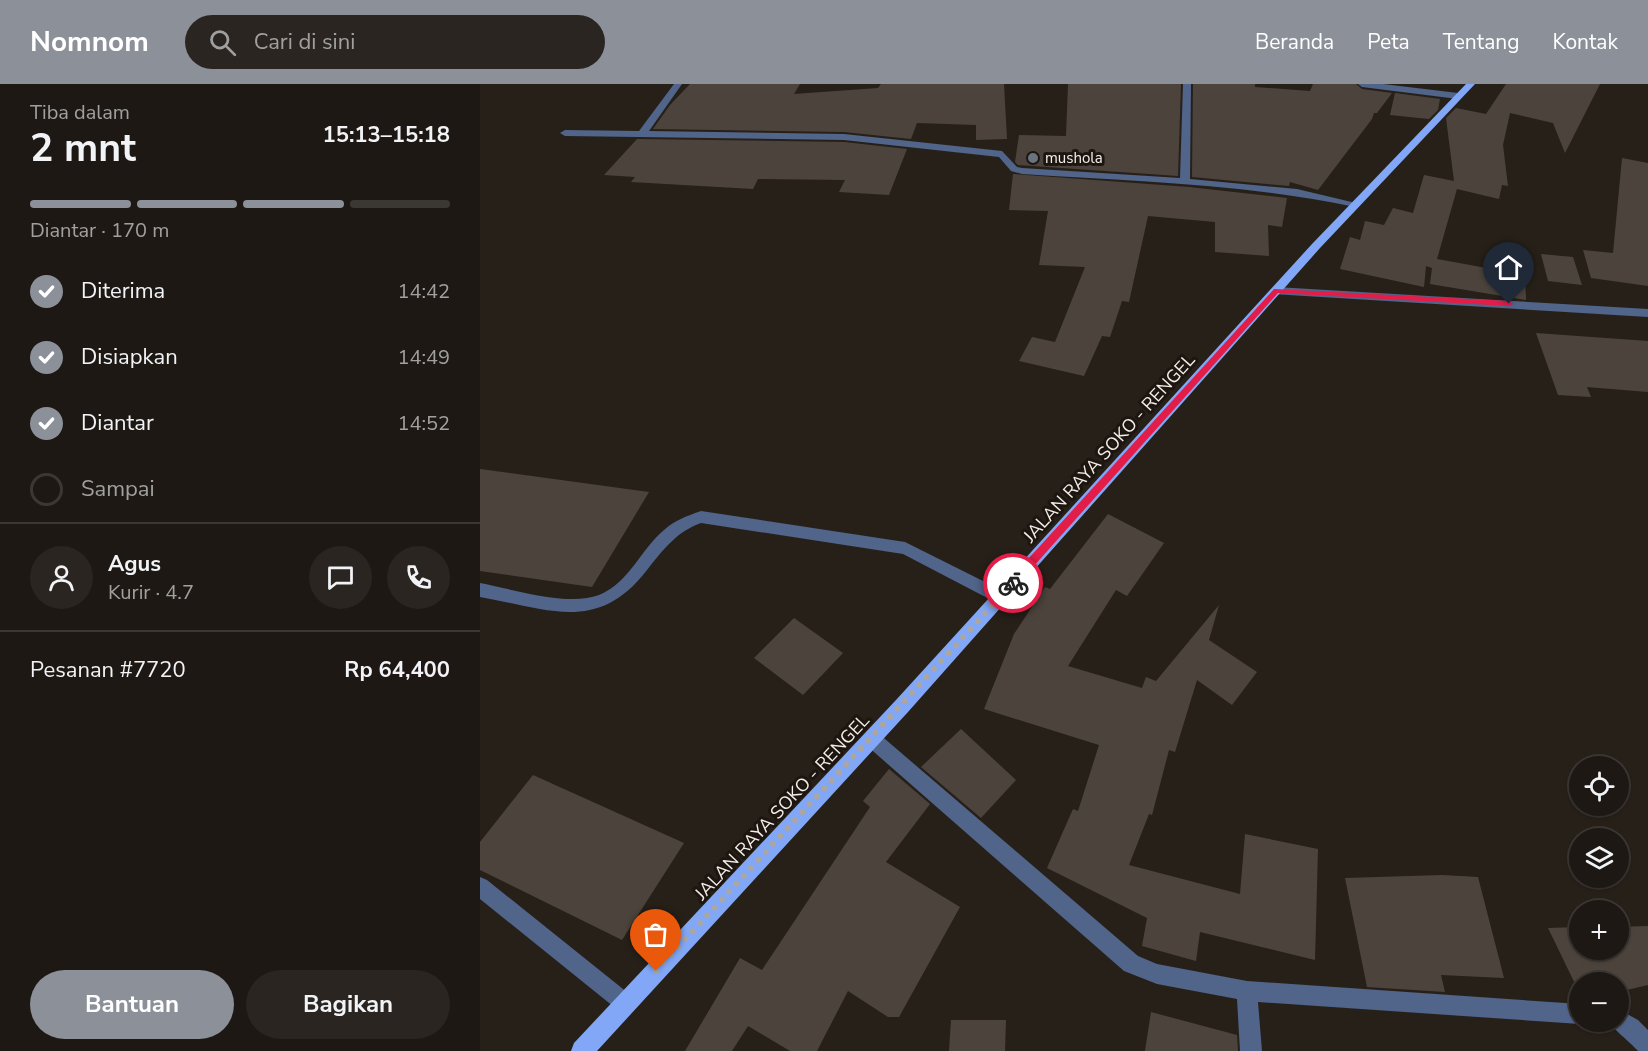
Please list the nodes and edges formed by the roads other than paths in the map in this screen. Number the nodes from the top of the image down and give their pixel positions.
1 (678, 84) edge
2 (1187, 84) edge
3 (1362, 84) edge
4 (1471, 84) edge
5 (1458, 96) junction
6 (565, 133) dead end
7 (642, 134) junction
8 (1185, 181) junction
9 (1355, 204) junction
10 (1276, 291) junction
11 (1648, 314) edge
12 (480, 590) edge
13 (1000, 597) junction
14 (872, 739) junction
15 (480, 887) edge
16 (1247, 991) junction
17 (626, 1004) junction
18 (1569, 1013) edge
19 (1629, 1026) edge
20 (1648, 1046) edge
21 (582, 1051) edge
22 (1251, 1051) edge

1 - 7 street
2 - 8 street
3 - 5 street
4 - 5 main road, JALAN RAYA SOKO - RENGEL
5 - 9 main road, JALAN RAYA SOKO - RENGEL
6 - 7 street
7 - 8 street
8 - 9 street
9 - 10 main road, JALAN RAYA SOKO - RENGEL
10 - 11 street
10 - 13 main road, JALAN RAYA SOKO - RENGEL
12 - 13 street
13 - 14 main road, JALAN RAYA SOKO - RENGEL
14 - 16 street
14 - 17 main road, JALAN RAYA SOKO - RENGEL
15 - 17 street
16 - 18 street
16 - 22 street
17 - 21 main road, JALAN RAYA SOKO - RENGEL
19 - 20 street

